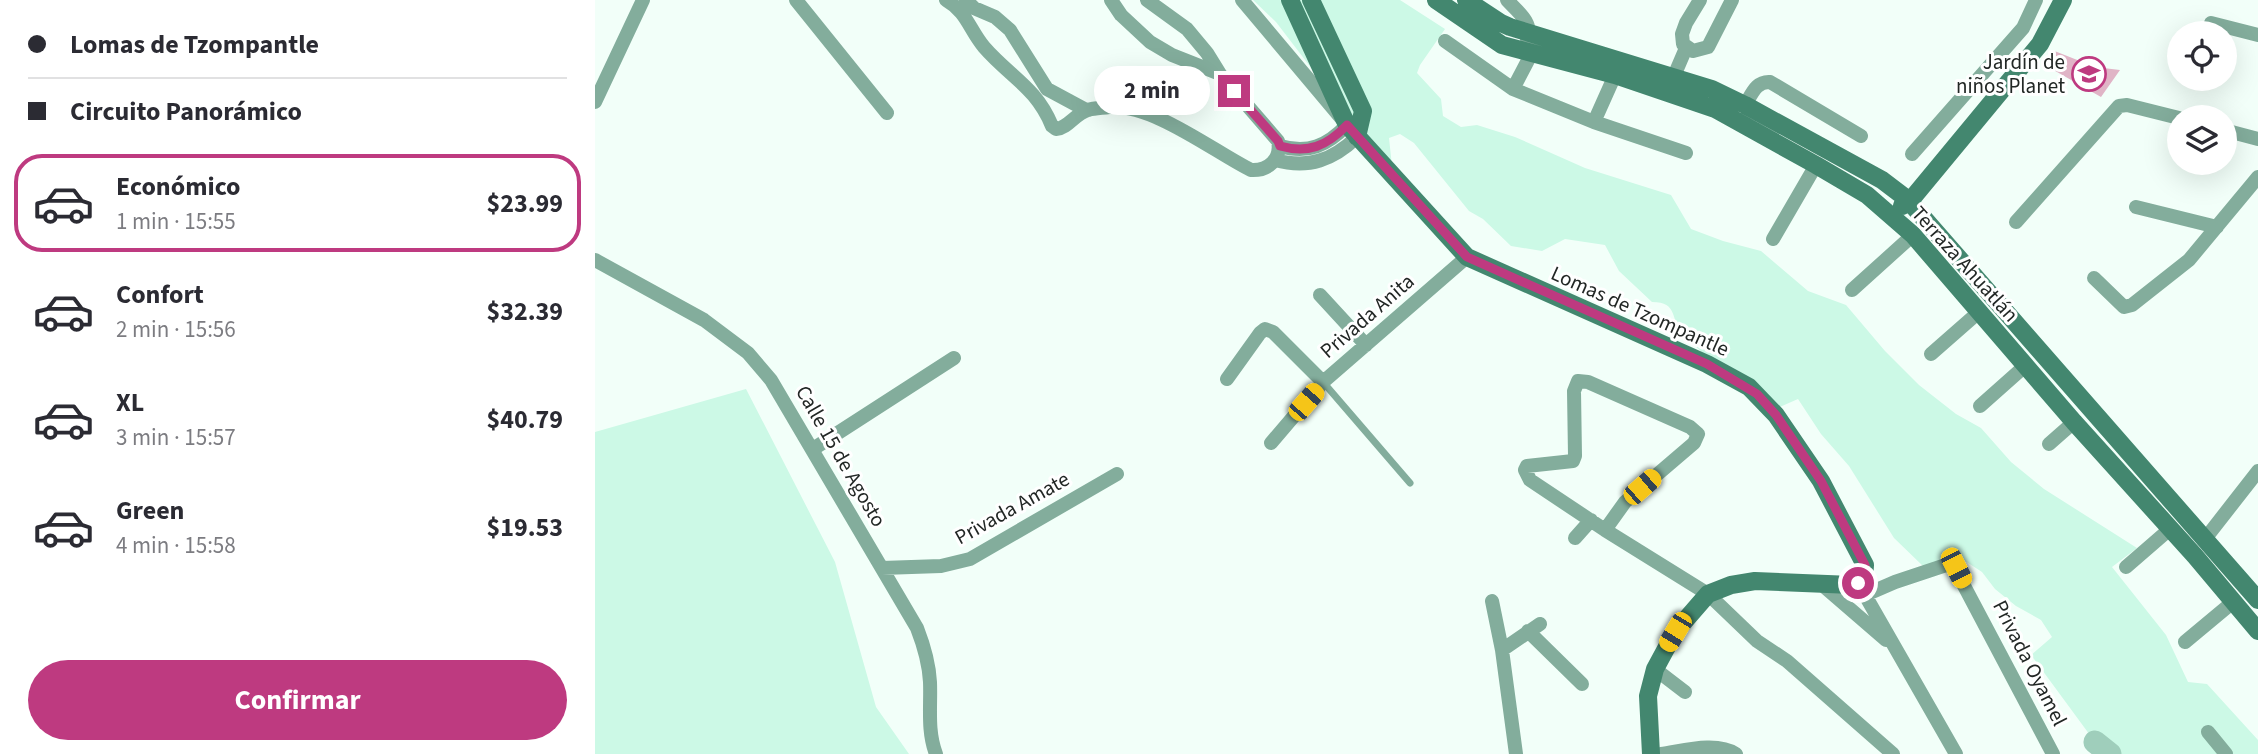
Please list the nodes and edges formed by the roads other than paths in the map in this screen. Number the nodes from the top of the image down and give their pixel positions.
1 (643, 0) edge
2 (796, 0) edge
3 (946, 0) edge
4 (1111, 0) edge
5 (1147, 0) edge
6 (1242, 0) edge
7 (1290, 0) edge
8 (1311, 0) edge
9 (1436, 0) edge
10 (1466, 0) edge
11 (1507, 0) edge
12 (1700, 0) edge
13 (1732, 0) edge
14 (2036, 0) edge
15 (2063, 0) edge
16 (965, 4) edge
17 (2237, 30) edge
18 (1535, 35) junction
19 (2258, 36) edge
20 (1445, 41) dead end
21 (1689, 49) junction
22 (1526, 53) junction
23 (1220, 74) junction
24 (1615, 75) junction
25 (1677, 77) junction
26 (1513, 89) junction
27 (1043, 94) junction
28 (595, 103) edge
29 (1745, 104) junction
30 (1086, 110) junction
31 (887, 113) dead end
32 (2167, 115) edge
33 (1594, 122) junction
34 (1352, 131) junction
35 (2237, 133) edge
36 (1861, 136) dead end
37 (2258, 139) edge
38 (1686, 153) dead end
39 (1277, 154) junction
40 (1912, 154) dead end
41 (1816, 164) junction
42 (2258, 177) edge
43 (1882, 180) junction
44 (1867, 195) junction
45 (1910, 201) junction
46 (2136, 207) dead end
47 (1886, 211) junction
48 (2016, 222) dead end
49 (2217, 227) junction
50 (1913, 235) junction
51 (1773, 239) dead end
52 (1467, 257) junction
53 (595, 260) edge
54 (2094, 278) dead end
55 (1852, 290) dead end
56 (1320, 295) dead end
57 (1980, 311) junction
58 (1366, 345) junction
59 (1931, 354) dead end
60 (954, 358) dead end
61 (2025, 366) junction
62 (1227, 379) dead end
63 (1323, 382) junction
64 (1980, 406) dead end
65 (2074, 422) junction
66 (1271, 443) dead end
67 (2049, 444) dead end
68 (813, 449) junction
69 (2258, 471) edge
70 (1117, 474) dead end
71 (1410, 483) dead end
72 (1591, 520) junction
73 (2171, 528) junction
74 (1605, 530) junction
75 (1575, 538) dead end
76 (2205, 539) junction
77 (2126, 567) dead end
78 (882, 568) junction
79 (1820, 583) junction
80 (1862, 586) junction
81 (1708, 594) junction
82 (2258, 600) edge
83 (1492, 601) dead end
84 (2233, 602) junction
85 (2258, 631) edge
86 (2185, 642) dead end
87 (1892, 645) junction
88 (1502, 650) junction
89 (1655, 669) junction
90 (1582, 684) dead end
91 (1685, 692) dead end
92 (2208, 732) dead end
93 (936, 754) edge
94 (1516, 754) edge
95 (1651, 754) edge
96 (1661, 754) edge
97 (1736, 754) edge
98 (1893, 754) edge
99 (1956, 754) edge
100 (2053, 754) edge
101 (2226, 754) edge

1 - 28 street
2 - 31 street
3 - 16 street
4 - 23 street
5 - 23 street
6 - 34 street
7 - 34 street
8 - 34 street
9 - 22 street, Terraza Ahuatlán
10 - 18 street, Terraza Ahuatlán
11 - 18 street
12 - 21 street
13 - 21 street
14 - 40 street
15 - 45 street
16 - 27 street
16 - 27 street
17 - 19 street
18 - 22 street
18 - 25 street, Terraza Ahuatlán
20 - 26 street
21 - 25 street
22 - 24 street, Terraza Ahuatlán
22 - 26 street
23 - 39 street
24 - 33 street
24 - 41 street, Terraza Ahuatlán
25 - 29 street, Terraza Ahuatlán
26 - 33 street
27 - 30 street
27 - 30 street
29 - 36 street
29 - 43 street, Terraza Ahuatlán
30 - 39 street
32 - 48 street
33 - 38 street
34 - 39 street
34 - 52 street, Lomas de Tzompantle
35 - 37 street
41 - 44 street, Terraza Ahuatlán
41 - 51 street
42 - 49 street
43 - 44 street
43 - 45 street, Terraza Ahuatlán
44 - 47 street, Terraza Ahuatlán
45 - 47 street
45 - 76 street, Terraza Ahuatlán
46 - 49 street
47 - 50 street, Terraza Ahuatlán
49 - 54 street
50 - 55 street
50 - 57 street, Terraza Ahuatlán
52 - 58 street, Privada Anita
52 - 80 street, Lomas de Tzompantle
53 - 68 street, Calle 15 de Agosto
56 - 58 street
57 - 59 street
57 - 61 street, Terraza Ahuatlán
58 - 63 street, Privada Anita
60 - 68 street
61 - 64 street
61 - 65 street, Terraza Ahuatlán
62 - 63 street
63 - 66 street, Privada Anita
63 - 71 lane
65 - 67 street
65 - 73 street, Terraza Ahuatlán
68 - 78 street, Calle 15 de Agosto
69 - 76 street
70 - 78 street, Privada Amate
72 - 74 street
72 - 74 street
72 - 75 street
73 - 77 street
73 - 84 street, Terraza Ahuatlán
74 - 81 street
76 - 82 street, Terraza Ahuatlán
78 - 93 street, Calle 15 de Agosto
79 - 80 street
79 - 81 street
79 - 87 street
80 - 87 street
80 - 100 street, Privada Oyamel
81 - 89 street
81 - 98 street
83 - 88 street
84 - 85 street, Terraza Ahuatlán
84 - 86 street
87 - 99 street
88 - 90 street
88 - 94 street
89 - 91 street
89 - 95 street
92 - 101 street
96 - 97 street

